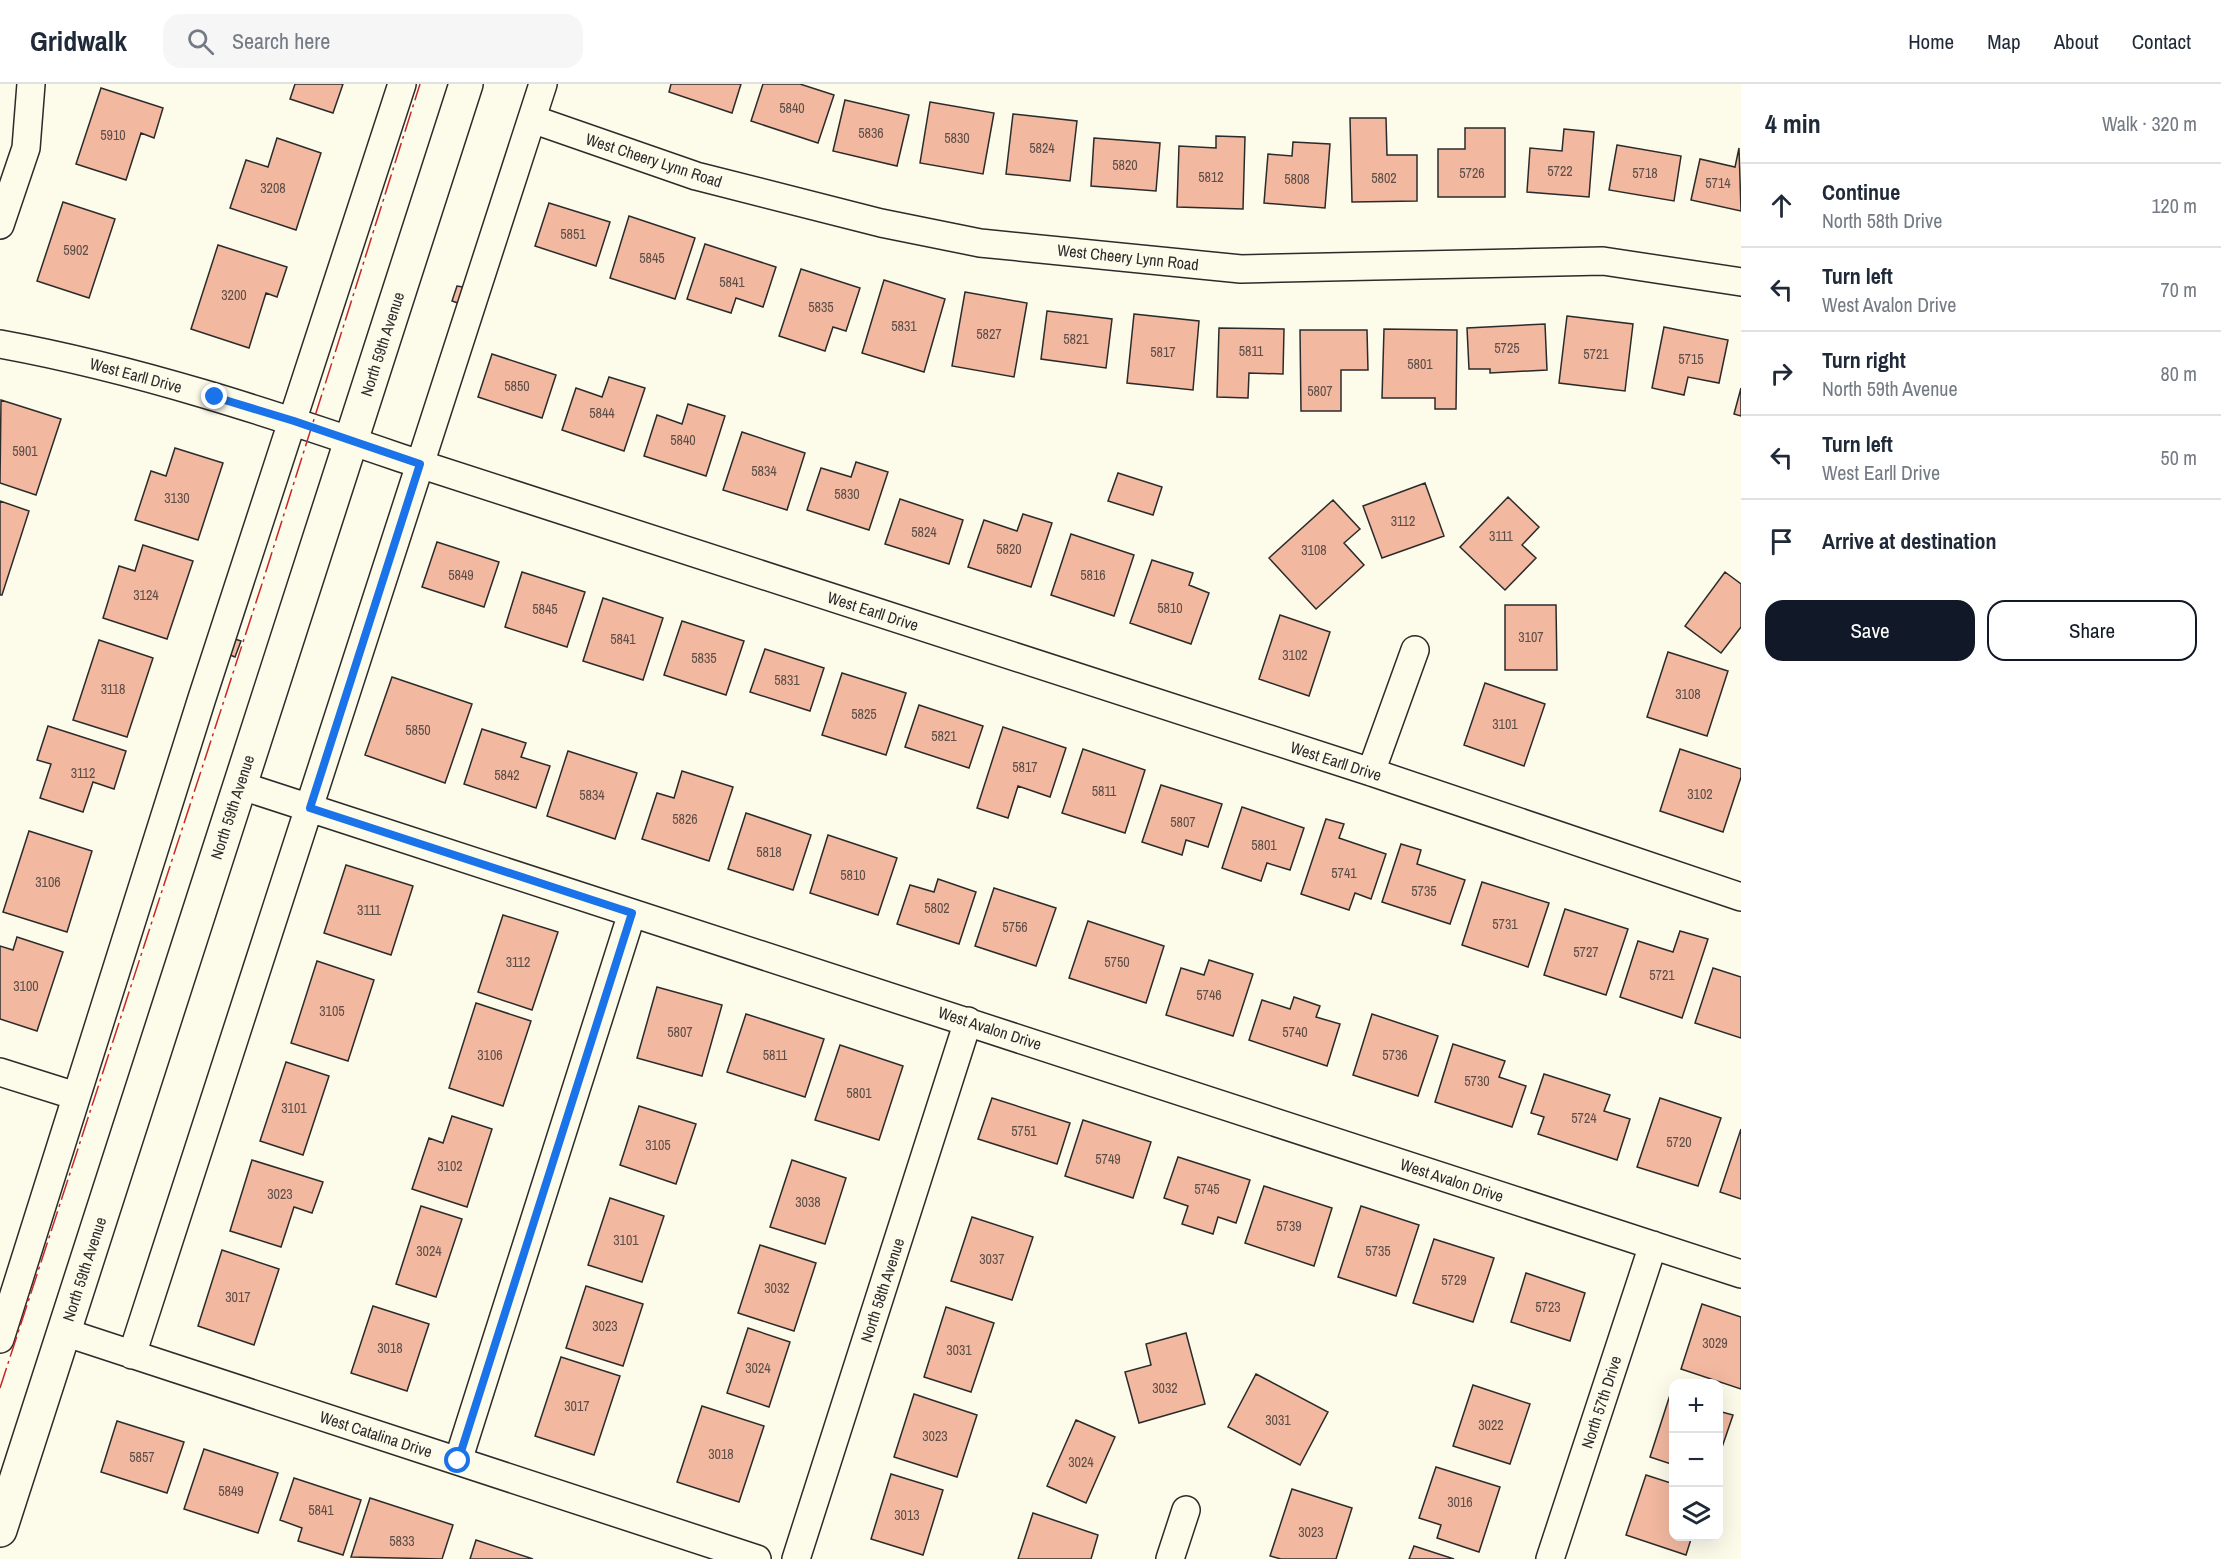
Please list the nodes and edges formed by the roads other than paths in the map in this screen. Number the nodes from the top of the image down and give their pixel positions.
1 (31, 84) edge
2 (402, 84) edge
3 (466, 84) edge
4 (543, 84) edge
5 (532, 119) junction
6 (0, 225) edge
7 (1741, 282) edge
8 (0, 344) edge
9 (294, 421) junction
10 (351, 441) junction
11 (420, 464) junction
12 (1415, 650) dead end
13 (1371, 772) junction
14 (239, 785) junction
15 (310, 808) junction
16 (1741, 897) edge
17 (632, 913) junction
18 (968, 1021) junction
19 (0, 1072) edge
20 (76, 1096) junction
21 (1653, 1245) junction
22 (1741, 1274) edge
23 (64, 1332) junction
24 (0, 1339) edge
25 (132, 1355) junction
26 (458, 1461) junction
27 (1186, 1510) dead end
28 (0, 1530) edge
29 (757, 1559) edge
30 (796, 1559) edge
31 (1170, 1559) edge
32 (1550, 1559) edge

1 - 6 street
2 - 9 street
3 - 10 main road, North 59th Avenue
4 - 5 street
5 - 7 street, West Cheery Lynn Road
5 - 11 street
8 - 9 street, West Earll Drive
9 - 10 street, West Earll Drive
9 - 20 street
10 - 11 street, West Earll Drive
10 - 14 main road, North 59th Avenue
11 - 13 street, West Earll Drive
11 - 15 street
12 - 13 street
13 - 16 street, West Earll Drive
14 - 15 street, West Avalon Drive
14 - 23 main road, North 59th Avenue
15 - 17 street, West Avalon Drive
15 - 25 street
17 - 18 street, West Avalon Drive
17 - 26 street
18 - 21 street, West Avalon Drive
18 - 30 street, North 58th Avenue
19 - 20 street
20 - 24 street
21 - 22 street, West Avalon Drive
21 - 32 street, North 57th Drive
23 - 25 street, West Catalina Drive
23 - 28 main road, North 59th Avenue
25 - 26 street, West Catalina Drive
26 - 29 street, West Catalina Drive
27 - 31 street

